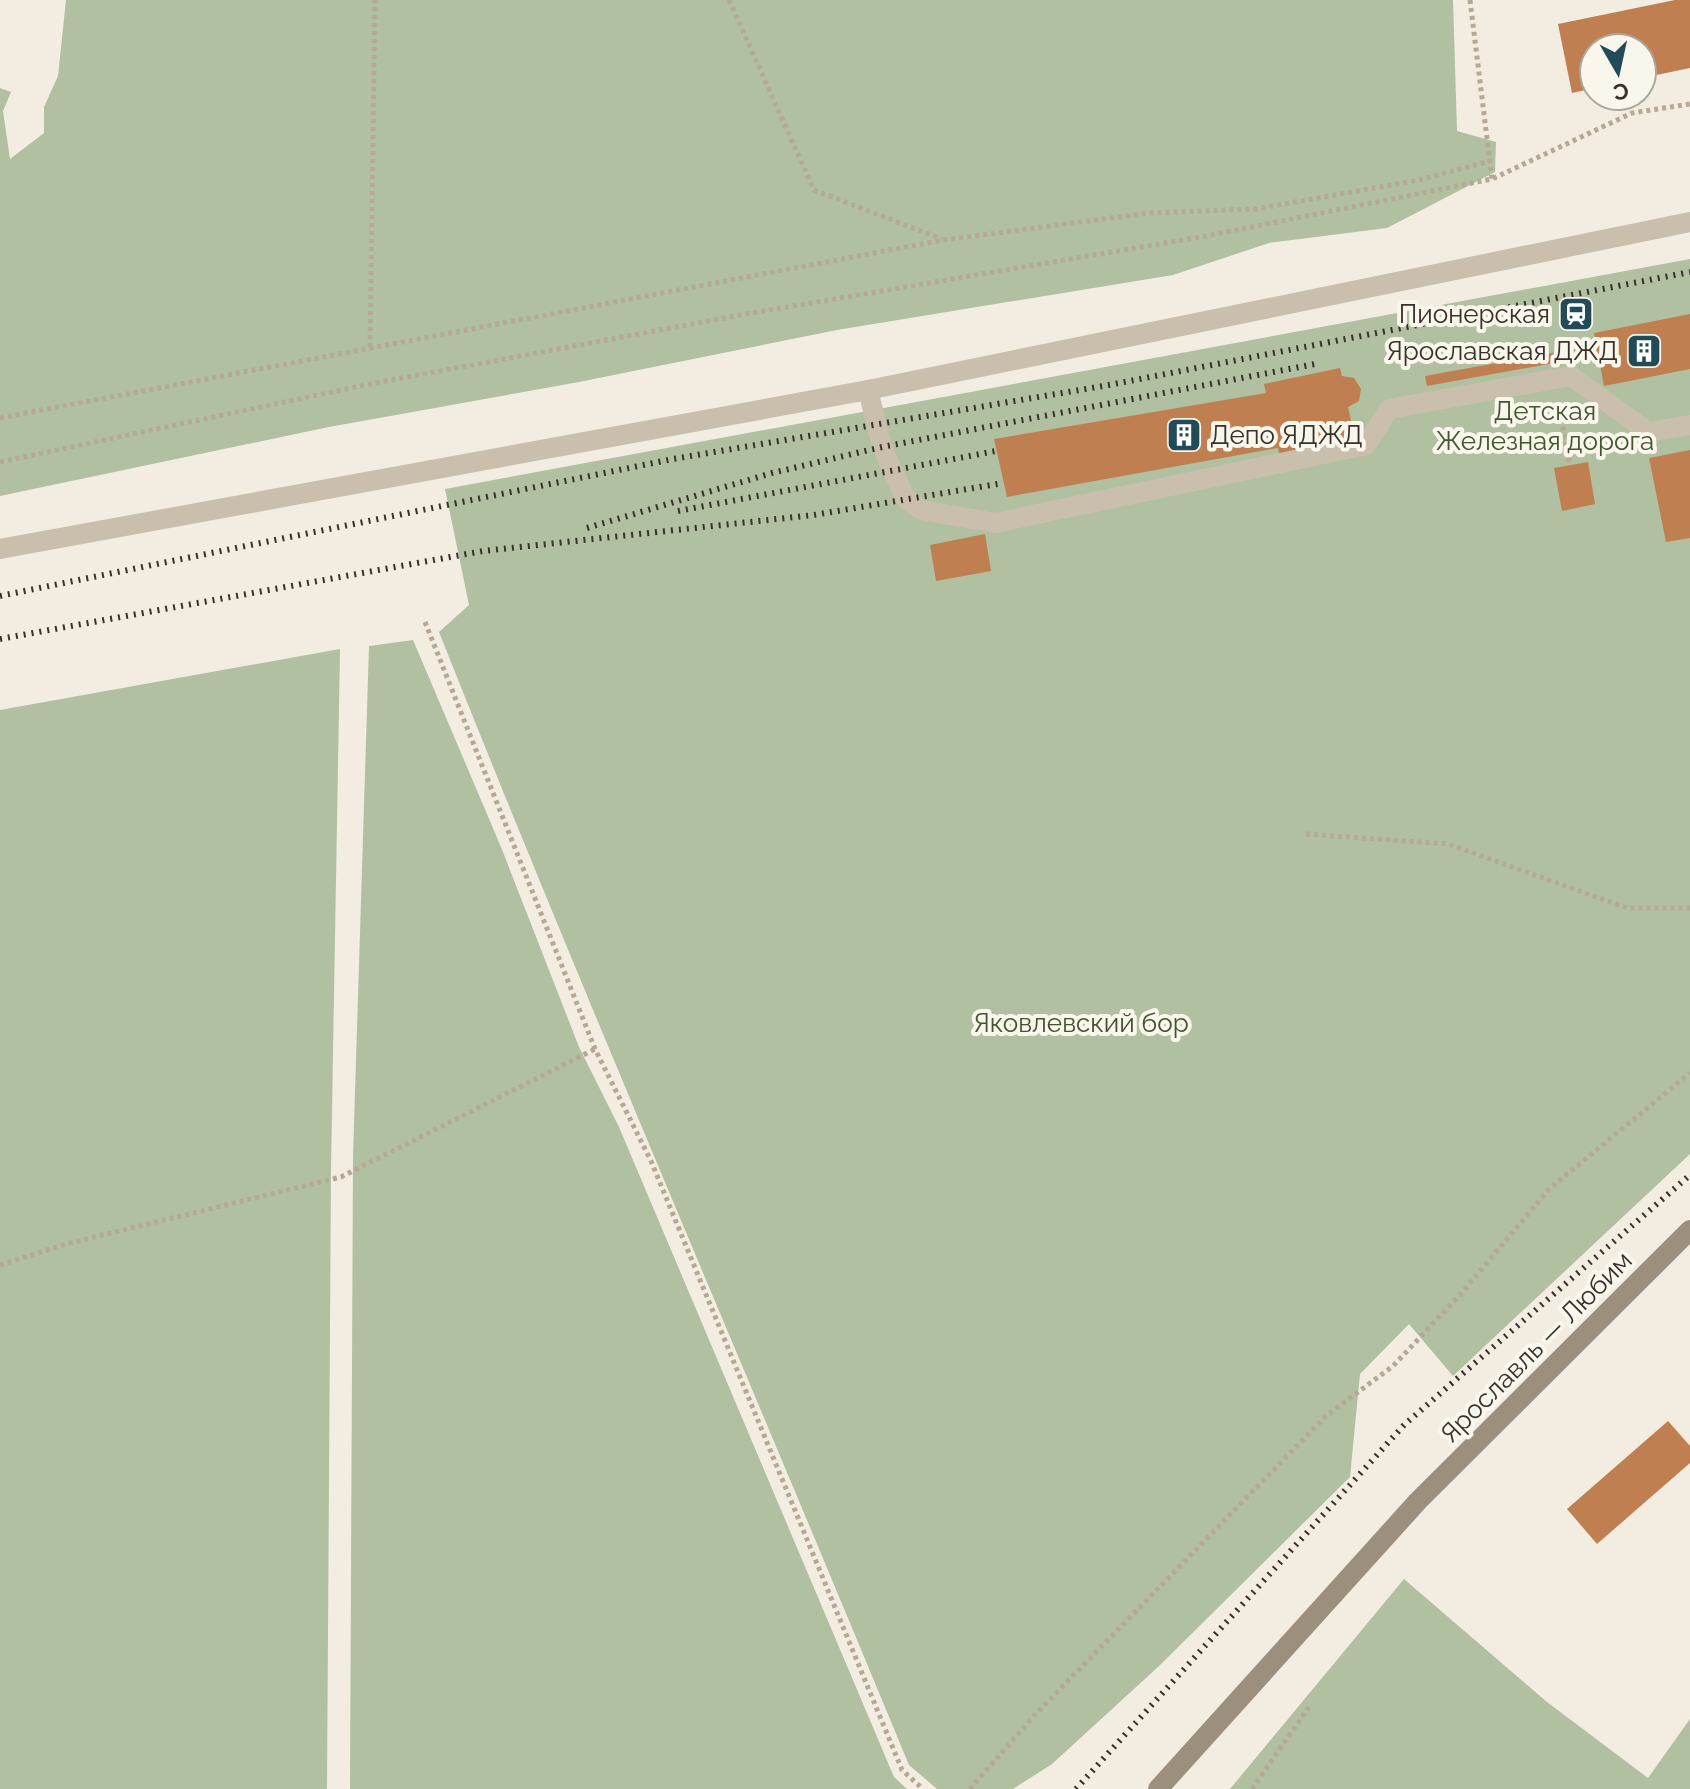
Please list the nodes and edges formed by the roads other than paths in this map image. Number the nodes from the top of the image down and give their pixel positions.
1 (1690, 222) edge
2 (868, 390) junction
3 (1690, 425) edge
4 (0, 549) edge
5 (1690, 1230) edge
6 (1158, 1789) edge

1 - 2 street
2 - 3 street
2 - 4 street
5 - 6 main road, Ярославль — Любим

